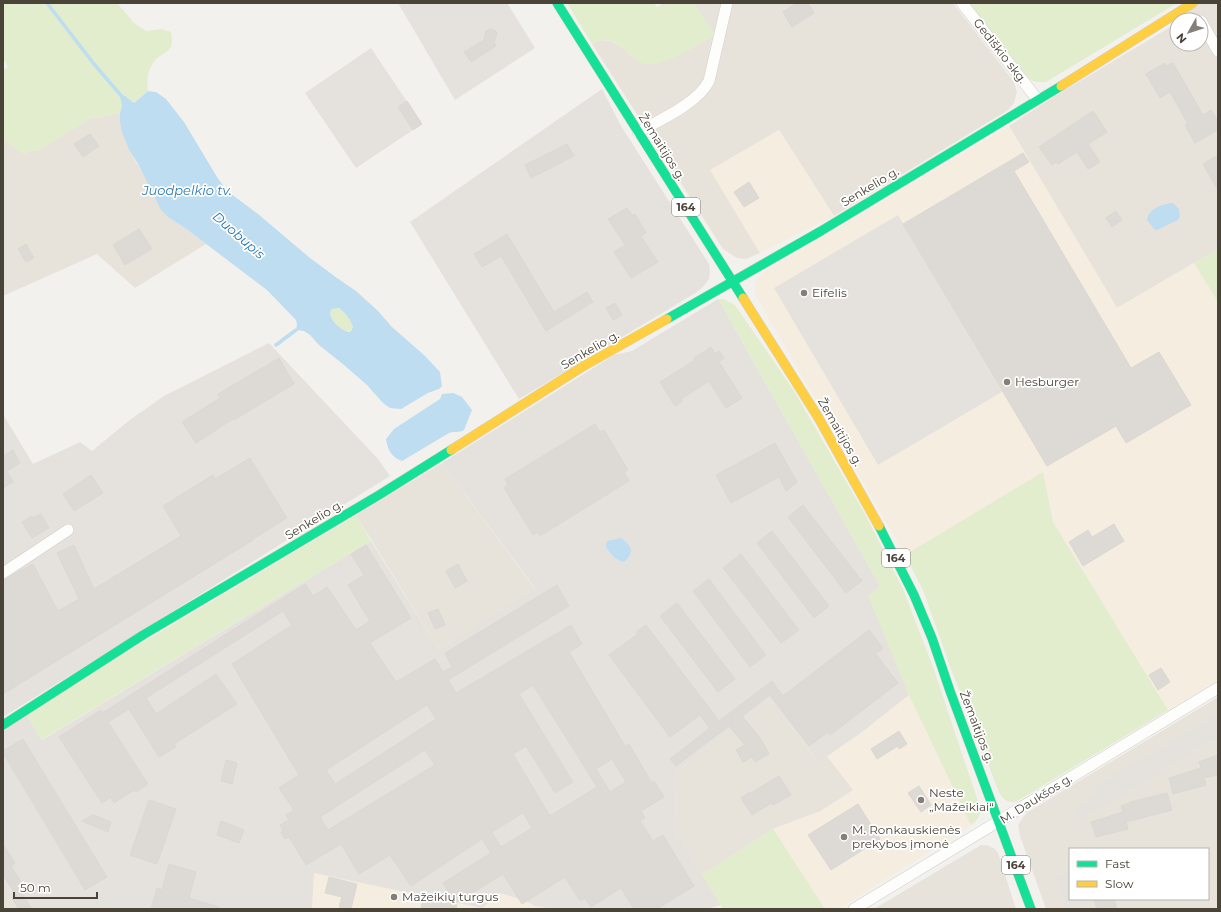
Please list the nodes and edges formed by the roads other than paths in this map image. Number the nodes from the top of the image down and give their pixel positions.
1 (557, 3) edge
2 (727, 3) edge
3 (962, 3) edge
4 (1194, 3) edge
5 (1209, 35) edge
6 (1218, 51) edge
7 (1037, 99) junction
8 (638, 132) junction
9 (733, 282) junction
10 (68, 530) dead end
11 (3, 573) edge
12 (1218, 688) edge
13 (3, 725) edge
14 (1000, 821) junction
15 (854, 909) edge
16 (1031, 909) edge

1 - 8 street, Žemaitijos g. / 164
2 - 8 street
3 - 7 street, Gediškio skg.
4 - 7 street, Senkelio g.
5 - 6 street
7 - 9 street, Senkelio g.
8 - 9 street, Žemaitijos g. / 164
9 - 13 street, Senkelio g.
9 - 14 street, Žemaitijos g. / 164
10 - 11 street
12 - 14 street, M. Daukšos g.
14 - 15 street, M. Daukšos g.
14 - 16 street, Žemaitijos g. / 164

